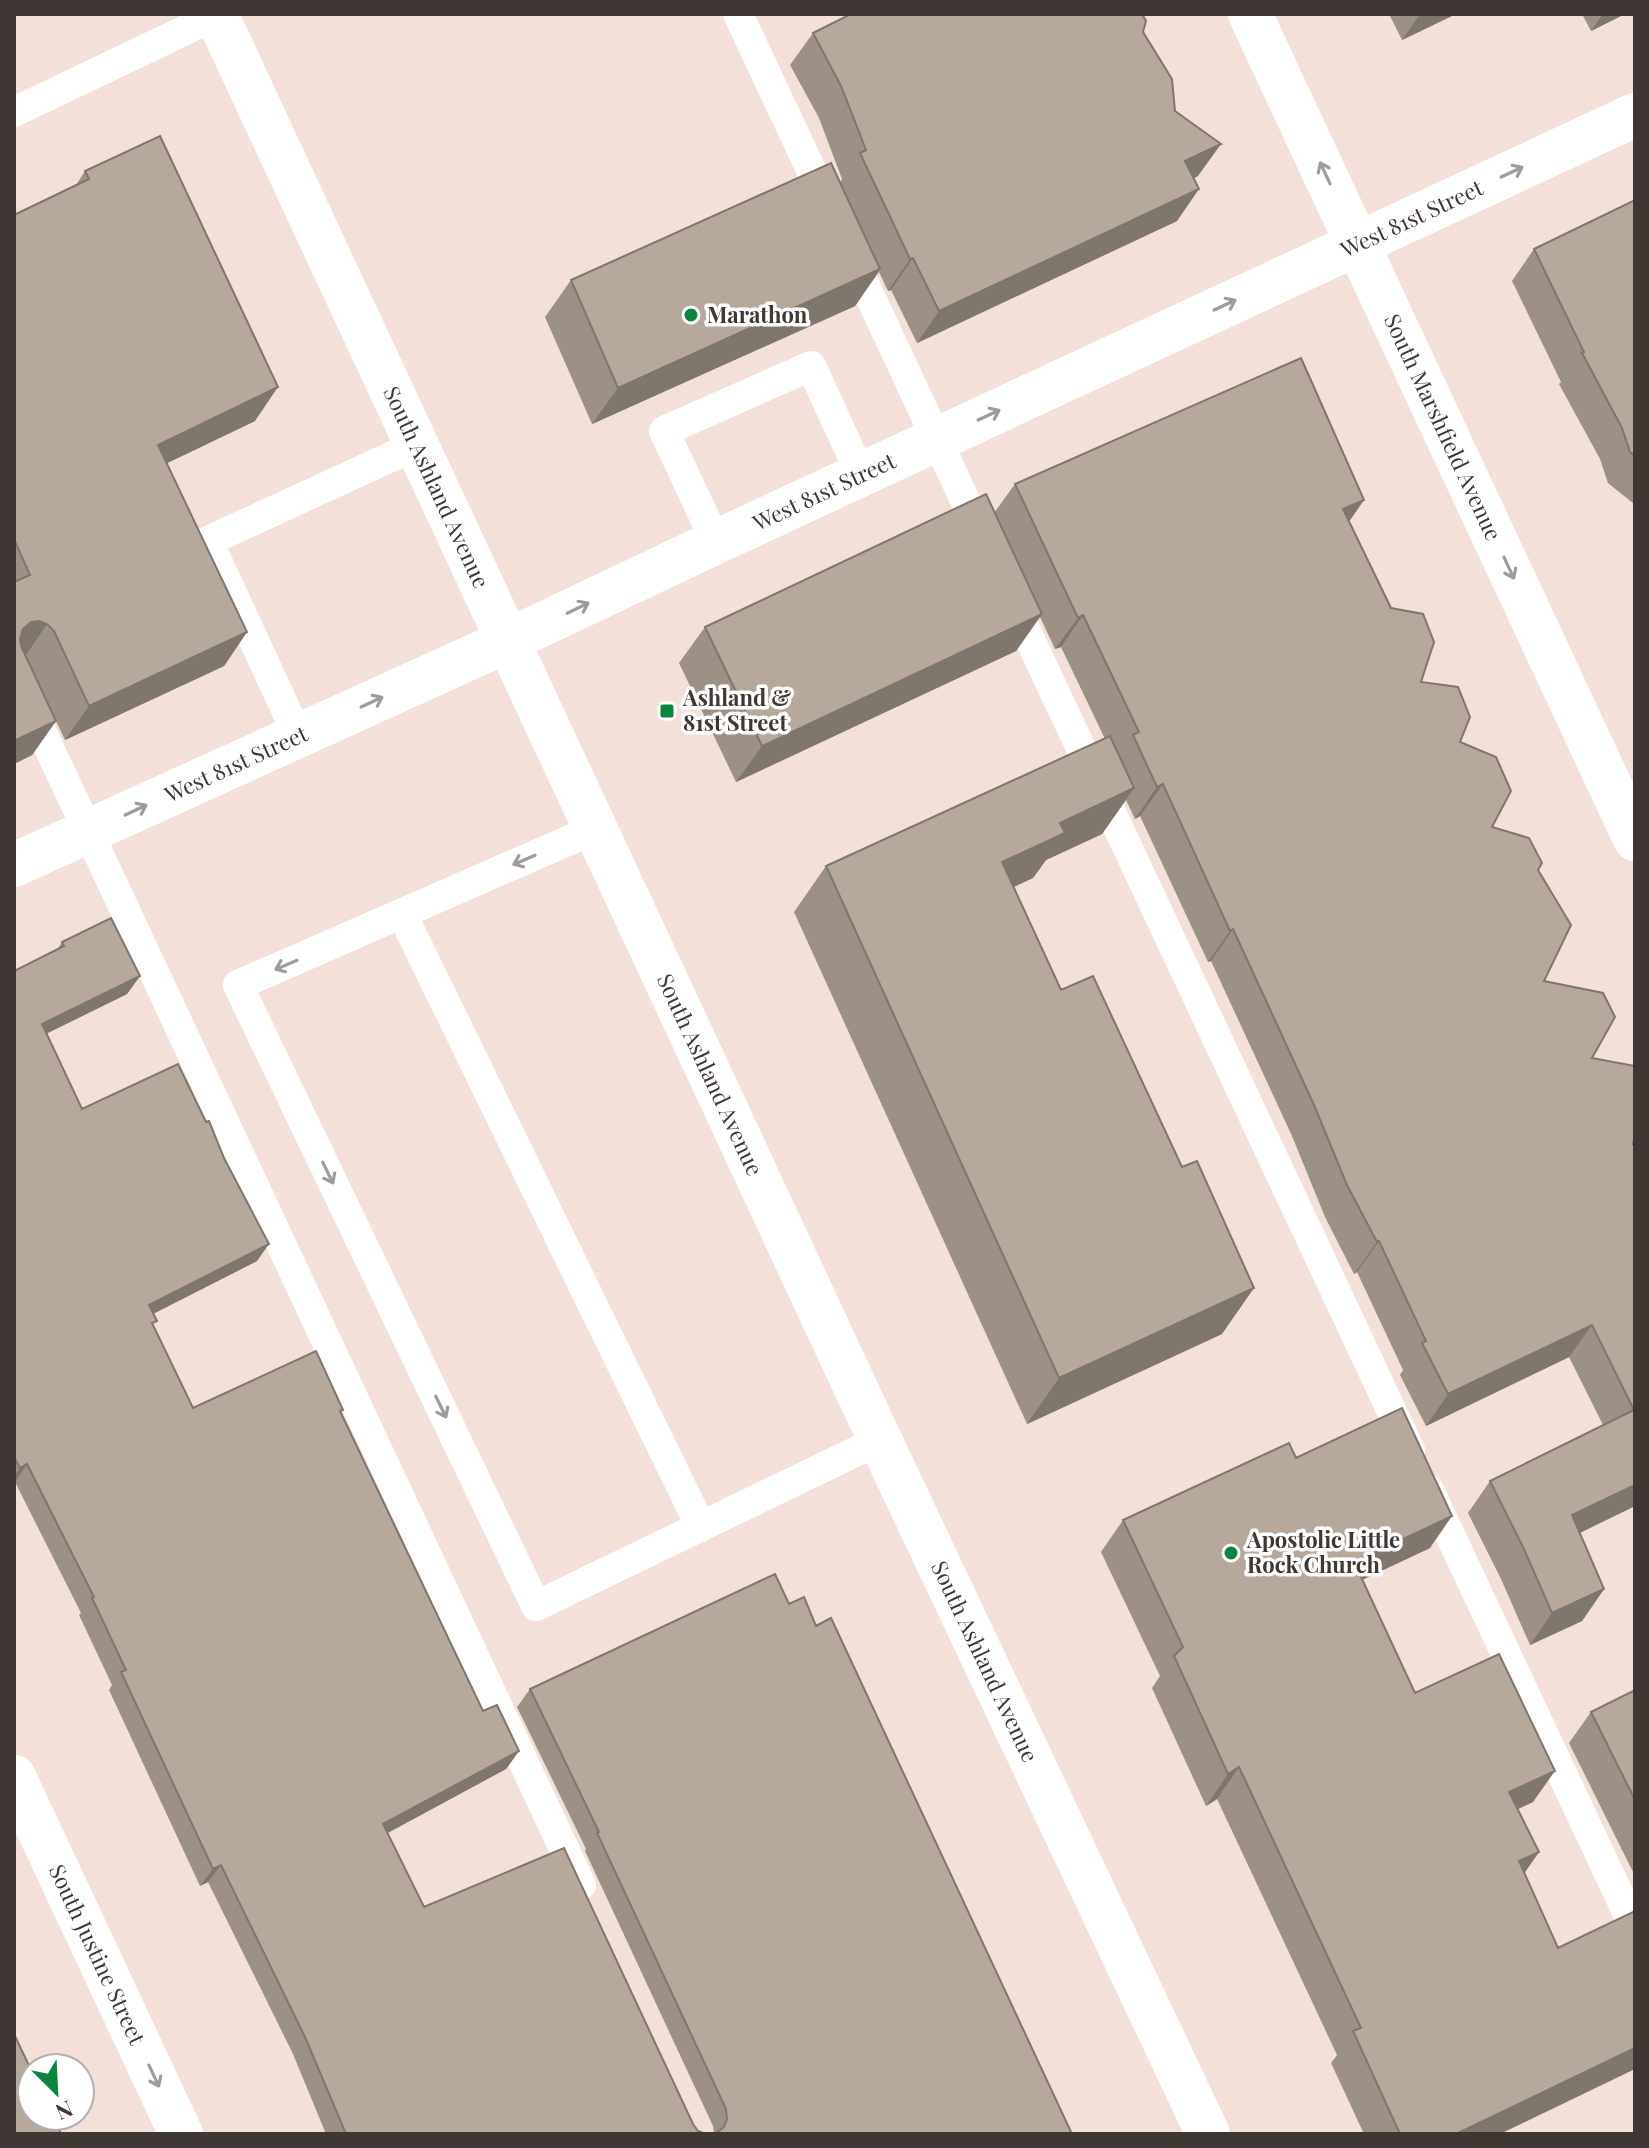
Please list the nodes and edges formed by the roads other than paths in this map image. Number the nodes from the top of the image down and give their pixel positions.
1 (216, 14) edge
2 (738, 14) edge
3 (1250, 14) edge
4 (14, 112) edge
5 (1635, 115) edge
6 (1358, 244) junction
7 (936, 439) junction
8 (417, 445) junction
9 (861, 475) junction
10 (716, 542) junction
11 (507, 641) junction
12 (14, 673) edge
13 (298, 736) junction
14 (595, 829) junction
15 (87, 832) junction
16 (1635, 839) edge
17 (14, 865) edge
18 (402, 914) junction
19 (880, 1440) junction
20 (701, 1527) junction
21 (14, 1777) edge
22 (596, 1917) edge
23 (1635, 1929) edge
24 (181, 2134) edge
25 (1208, 2134) edge

1 - 4 lane
1 - 8 street, South Ashland Avenue
2 - 7 lane
6 -> 3 street, South Marshfield Avenue
6 -> 5 street, West 81st Street
7 -> 6 street, West 81st Street
6 -> 16 street, South Marshfield Avenue
7 - 9 street, West 81st Street
7 - 23 lane
8 - 11 street, South Ashland Avenue
8 - 13 lane
9 - 10 street, West 81st Street
9 - 10 lane
11 -> 10 street, West 81st Street
13 -> 11 street, West 81st Street
11 - 14 street, South Ashland Avenue
12 - 15 lane
15 -> 13 street, West 81st Street
14 -> 18 lane
14 - 19 street, South Ashland Avenue
15 - 17 street, West 81st Street
15 - 22 lane
18 - 20 lane
18 -> 20 lane
19 - 20 lane
19 - 25 street, South Ashland Avenue
21 -> 24 street, South Justine Street

